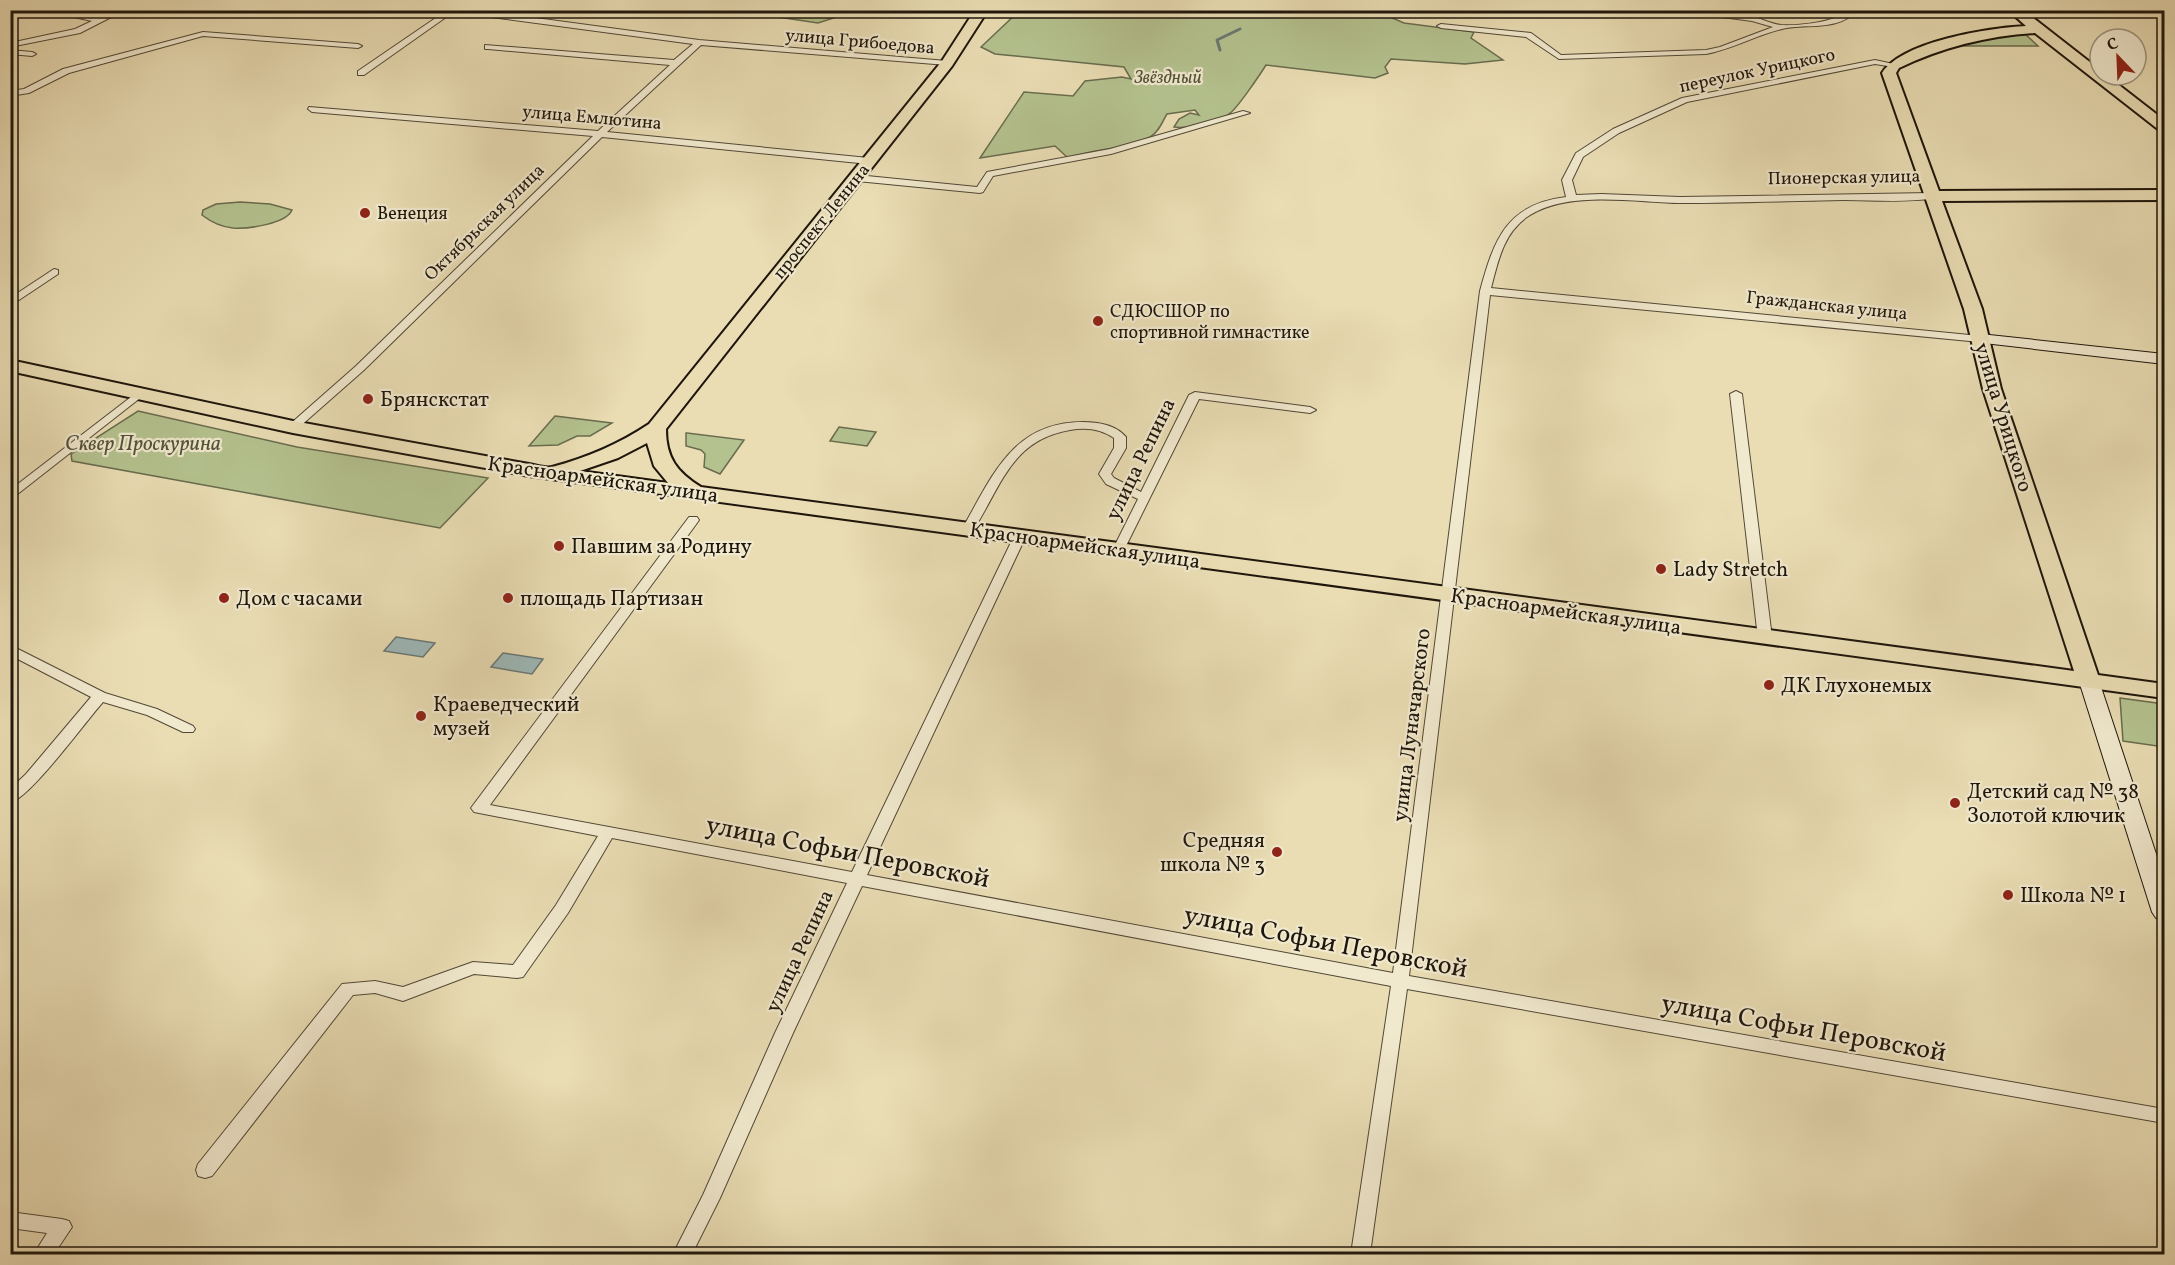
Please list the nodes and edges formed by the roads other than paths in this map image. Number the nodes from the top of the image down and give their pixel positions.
1 (45, 10) edge
2 (122, 10) edge
3 (413, 10) edge
4 (982, 10) edge
5 (1673, 10) edge
6 (1854, 10) edge
7 (2014, 10) edge
8 (461, 11) edge
9 (447, 13) junction
10 (99, 20) junction
11 (1442, 26) dead end
12 (1781, 27) junction
13 (2037, 28) junction
14 (699, 42) junction
15 (10, 45) edge
16 (358, 46) dead end
17 (488, 47) dead end
18 (10, 52) edge
19 (32, 54) dead end
20 (675, 63) junction
21 (947, 63) junction
22 (1894, 65) junction
23 (361, 73) dead end
24 (10, 94) edge
25 (312, 109) dead end
26 (1246, 113) dead end
27 (2164, 127) edge
28 (600, 134) junction
29 (869, 161) junction
30 (857, 178) junction
31 (1931, 195) junction
32 (2164, 195) edge
33 (1572, 200) junction
34 (1526, 213) joint
35 (54, 272) dead end
36 (1485, 291) junction
37 (10, 303) edge
38 (1980, 339) junction
39 (2164, 359) edge
40 (10, 365) edge
41 (140, 393) junction
42 (1736, 394) dead end
43 (1310, 410) dead end
44 (293, 427) junction
45 (656, 428) junction
46 (529, 470) junction
47 (698, 493) junction
48 (10, 495) edge
49 (1138, 495) dead end
50 (693, 520) dead end
51 (968, 529) junction
52 (1020, 536) junction
53 (1119, 549) junction
54 (1449, 596) junction
55 (1765, 638) junction
56 (10, 649) edge
57 (2089, 681) junction
58 (2164, 691) edge
59 (100, 696) junction
60 (188, 729) dead end
61 (10, 798) edge
62 (608, 832) junction
63 (857, 878) junction
64 (2164, 912) edge
65 (1400, 981) junction
66 (2164, 1116) edge
67 (205, 1170) dead end
68 (10, 1220) edge
69 (43, 1254) edge
70 (682, 1254) edge
71 (1360, 1254) edge

1 - 10 street
2 - 10 street
3 - 9 street, улица Грибоедова
4 - 21 main road, проспект Ленина
5 - 12 street
6 - 12 street
7 - 13 main road
8 - 9 street, улица Грибоедова
8 - 14 street, улица Грибоедова
9 - 23 street
10 - 15 street
11 - 12 street
13 - 22 main road
13 - 27 main road
14 - 20 street, Октябрьская улица
14 - 21 street, улица Грибоедова
16 - 24 street
17 - 20 street
18 - 19 street
20 - 28 street, Октябрьская улица
21 - 29 main road, проспект Ленина
22 - 31 main road, улица Урицкого
22 - 33 street, переулок Урицкого
25 - 28 street, улица Емлютина
26 - 30 street
28 - 29 street, улица Емлютина
28 - 44 street, Октябрьская улица
29 - 30 main road, проспект Ленина
30 - 45 main road, проспект Ленина
31 - 32 main road, Пионерская улица
31 - 33 street, Пионерская улица
31 - 38 main road, улица Урицкого
33 - 34 street, Пионерская улица
34 - 36 street, улица Луначарского
35 - 37 street
36 - 38 street, Гражданская улица
36 - 54 street, улица Луначарского
38 - 39 main road, Гражданская улица
38 - 57 main road, улица Урицкого
40 - 41 main road, Красноармейская улица
41 - 44 main road, Красноармейская улица
41 - 48 street
42 - 55 street
43 - 53 street, улица Репина
44 - 46 main road, Красноармейская улица
45 - 46 main road, проспект Ленина
45 - 47 main road
46 - 47 main road, Красноармейская улица
47 - 51 main road, Красноармейская улица
49 - 51 street
50 - 62 street, улица Софьи Перовской
51 - 52 main road, Красноармейская улица
52 - 53 main road, Красноармейская улица
52 - 63 street, улица Репина
53 - 54 main road, Красноармейская улица
54 - 55 main road, Красноармейская улица
54 - 65 street, улица Луначарского
55 - 57 main road, Красноармейская улица
56 - 59 street
57 - 58 main road, Красноармейская улица
57 - 64 main road, улица Урицкого
59 - 60 street
59 - 61 street
62 - 63 street, улица Софьи Перовской
62 - 67 street
63 - 65 street, улица Софьи Перовской
63 - 70 street, улица Репина
65 - 66 street, улица Софьи Перовской
65 - 71 street, улица Луначарского
68 - 69 street

